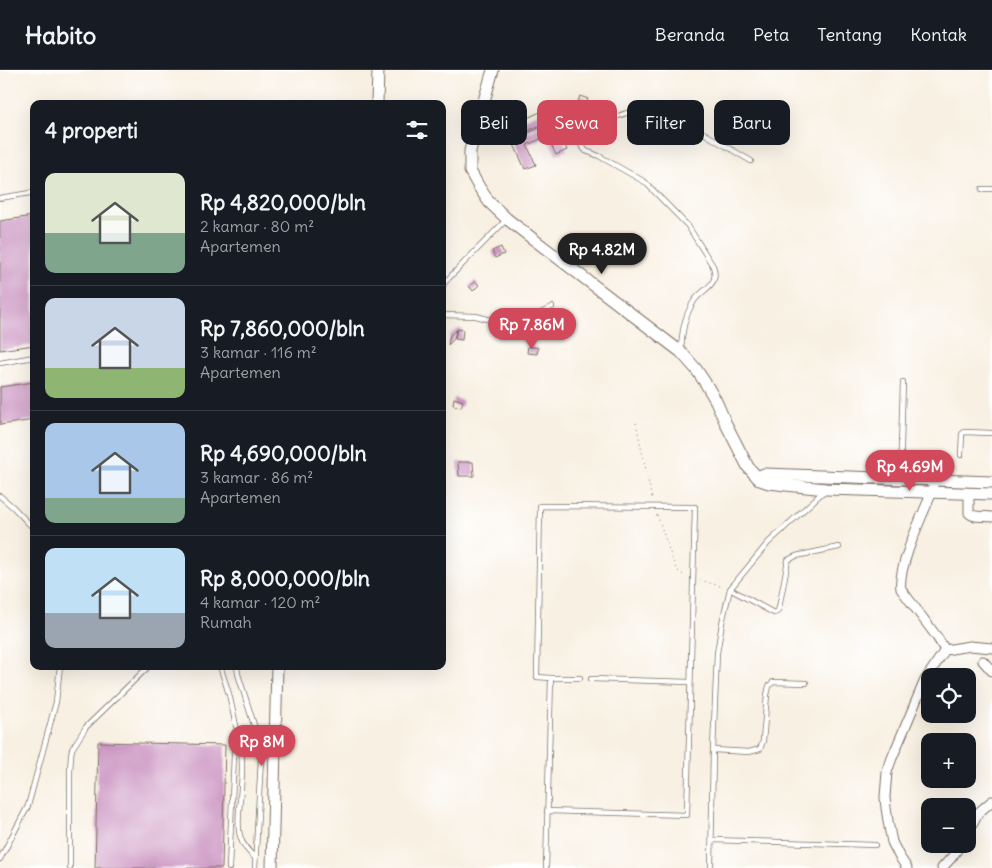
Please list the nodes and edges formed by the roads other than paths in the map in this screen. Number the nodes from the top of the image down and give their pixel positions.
1 (378, 70) edge
2 (493, 70) edge
3 (376, 100) edge
4 (751, 161) dead end
5 (992, 189) edge
6 (982, 190) dead end
7 (30, 193) edge
8 (0, 198) edge
9 (507, 219) junction
10 (446, 281) edge
11 (552, 307) dead end
12 (446, 315) edge
13 (681, 352) junction
14 (30, 358) edge
15 (0, 363) edge
16 (903, 382) dead end
17 (992, 433) edge
18 (961, 456) dead end
19 (900, 478) junction
20 (933, 480) junction
21 (992, 482) edge
22 (828, 483) junction
23 (900, 491) junction
24 (932, 492) junction
25 (969, 494) junction
26 (992, 494) edge
27 (0, 496) edge
28 (992, 517) edge
29 (30, 525) edge
30 (839, 547) dead end
31 (730, 589) junction
32 (992, 648) edge
33 (945, 650) junction
34 (983, 661) dead end
35 (60, 670) edge
36 (145, 670) edge
37 (221, 670) edge
38 (238, 670) edge
39 (278, 670) edge
40 (992, 671) edge
41 (550, 678) junction
42 (580, 678) dead end
43 (591, 679) dead end
44 (690, 682) junction
45 (806, 684) dead end
46 (237, 730) junction
47 (712, 750) junction
48 (992, 801) edge
49 (547, 810) junction
50 (976, 817) edge
51 (712, 840) junction
52 (875, 845) dead end
53 (955, 853) edge
54 (256, 858) junction
55 (0, 859) edge
56 (70, 868) edge
57 (229, 868) edge
58 (255, 868) edge
59 (272, 868) edge
60 (546, 868) edge
61 (711, 868) edge
62 (907, 868) edge
63 (942, 868) edge

1 - 3 street
2 - 9 street
4 - 13 lane
5 - 6 lane
7 - 8 lane
9 - 10 lane
9 - 13 street
11 - 12 lane
13 - 22 street
14 - 15 lane
16 - 19 lane
17 - 18 lane
19 - 20 street
19 - 22 street
19 - 23 lane
20 - 21 street
20 - 24 street
22 - 23 street
22 - 31 lane
23 - 24 street
24 - 25 street
24 - 33 street
25 - 26 street
25 - 28 street
27 - 29 lane
30 - 31 lane
31 - 47 lane
32 - 33 street
33 - 62 street
34 - 40 street
35 - 55 lane
36 - 56 lane
37 - 46 lane
38 - 54 lane
39 - 59 street
41 - 42 lane
41 - 44 lane
41 - 49 lane
43 - 44 lane
44 - 49 lane
45 - 47 lane
46 - 54 lane
46 - 57 lane
47 - 51 lane
48 - 50 street
49 - 60 lane
51 - 52 lane
51 - 61 lane
53 - 63 street
54 - 58 lane

